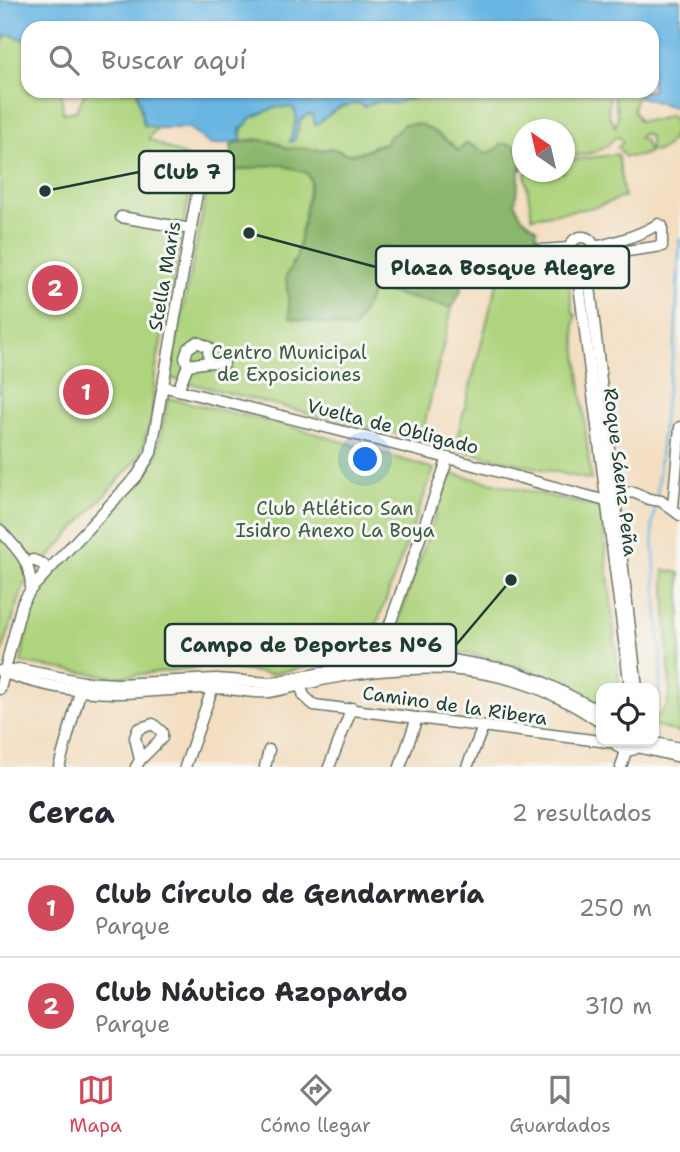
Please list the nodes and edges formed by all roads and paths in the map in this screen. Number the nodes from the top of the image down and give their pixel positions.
1 (201, 172) dead end
2 (121, 217) dead end
3 (191, 229) junction
4 (570, 248) junction
5 (512, 252) dead end
6 (588, 256) junction
7 (209, 362) junction
8 (224, 363) dead end
9 (188, 365) junction
10 (162, 386) junction
11 (178, 390) junction
12 (680, 427) edge
13 (447, 458) junction
14 (610, 500) junction
15 (676, 511) edge
16 (0, 530) edge
17 (27, 562) junction
18 (43, 576) junction
19 (31, 589) junction
20 (376, 664) junction
21 (2, 671) edge
22 (214, 683) junction
23 (629, 683) edge
24 (636, 683) edge
25 (300, 685) junction
26 (82, 686) junction
27 (0, 689) edge
28 (352, 708) junction
29 (596, 709) edge
30 (417, 718) junction
31 (596, 720) edge
32 (482, 727) junction
33 (596, 740) edge
34 (659, 745) edge
35 (620, 746) edge
36 (635, 746) edge
37 (649, 746) edge
38 (680, 748) edge
39 (269, 750) dead end
40 (626, 751) junction
41 (680, 757) edge
42 (59, 767) edge
43 (185, 767) edge
44 (265, 767) edge
45 (329, 767) edge
46 (400, 767) edge
47 (467, 767) edge
48 (621, 767) edge

1 - 3 street, Stella Maris
2 - 3 street
3 - 10 street, Stella Maris
4 - 5 street
4 - 6 street, Roque Sáenz Peña
4 - 6 street
6 - 6 street
6 - 14 street, Roque Sáenz Peña
7 - 8 street
7 - 9 street
7 - 9 street
9 - 11 street
10 - 11 street, Vuelta de Obligado
10 - 18 street, Stella Maris
11 - 13 street, Vuelta de Obligado
12 - 15 street
13 - 14 street, Vuelta de Obligado
13 - 20 street
14 - 15 street, Vuelta de Obligado
14 - 23 street, Roque Sáenz Peña
14 - 24 street, Roque Sáenz Peña
16 - 17 street
17 - 18 street
17 - 19 street
18 - 19 street, Stella Maris
19 - 21 street
20 - 22 street, Camino de la Ribera
20 - 29 street, Camino de la Ribera
21 - 26 street, Camino de la Ribera
21 - 27 street
22 - 25 street, Camino de la Ribera
22 - 26 street, Camino de la Ribera
22 - 43 street
25 - 28 street, Camino de la Ribera
25 - 31 street, Camino de la Ribera
26 - 42 street
28 - 30 street, Camino de la Ribera
28 - 45 street
30 - 32 street, Camino de la Ribera
30 - 46 street
32 - 33 street, Camino de la Ribera
32 - 47 street
34 - 38 street
35 - 40 street
36 - 40 street
37 - 41 street
39 - 44 street
40 - 48 street

